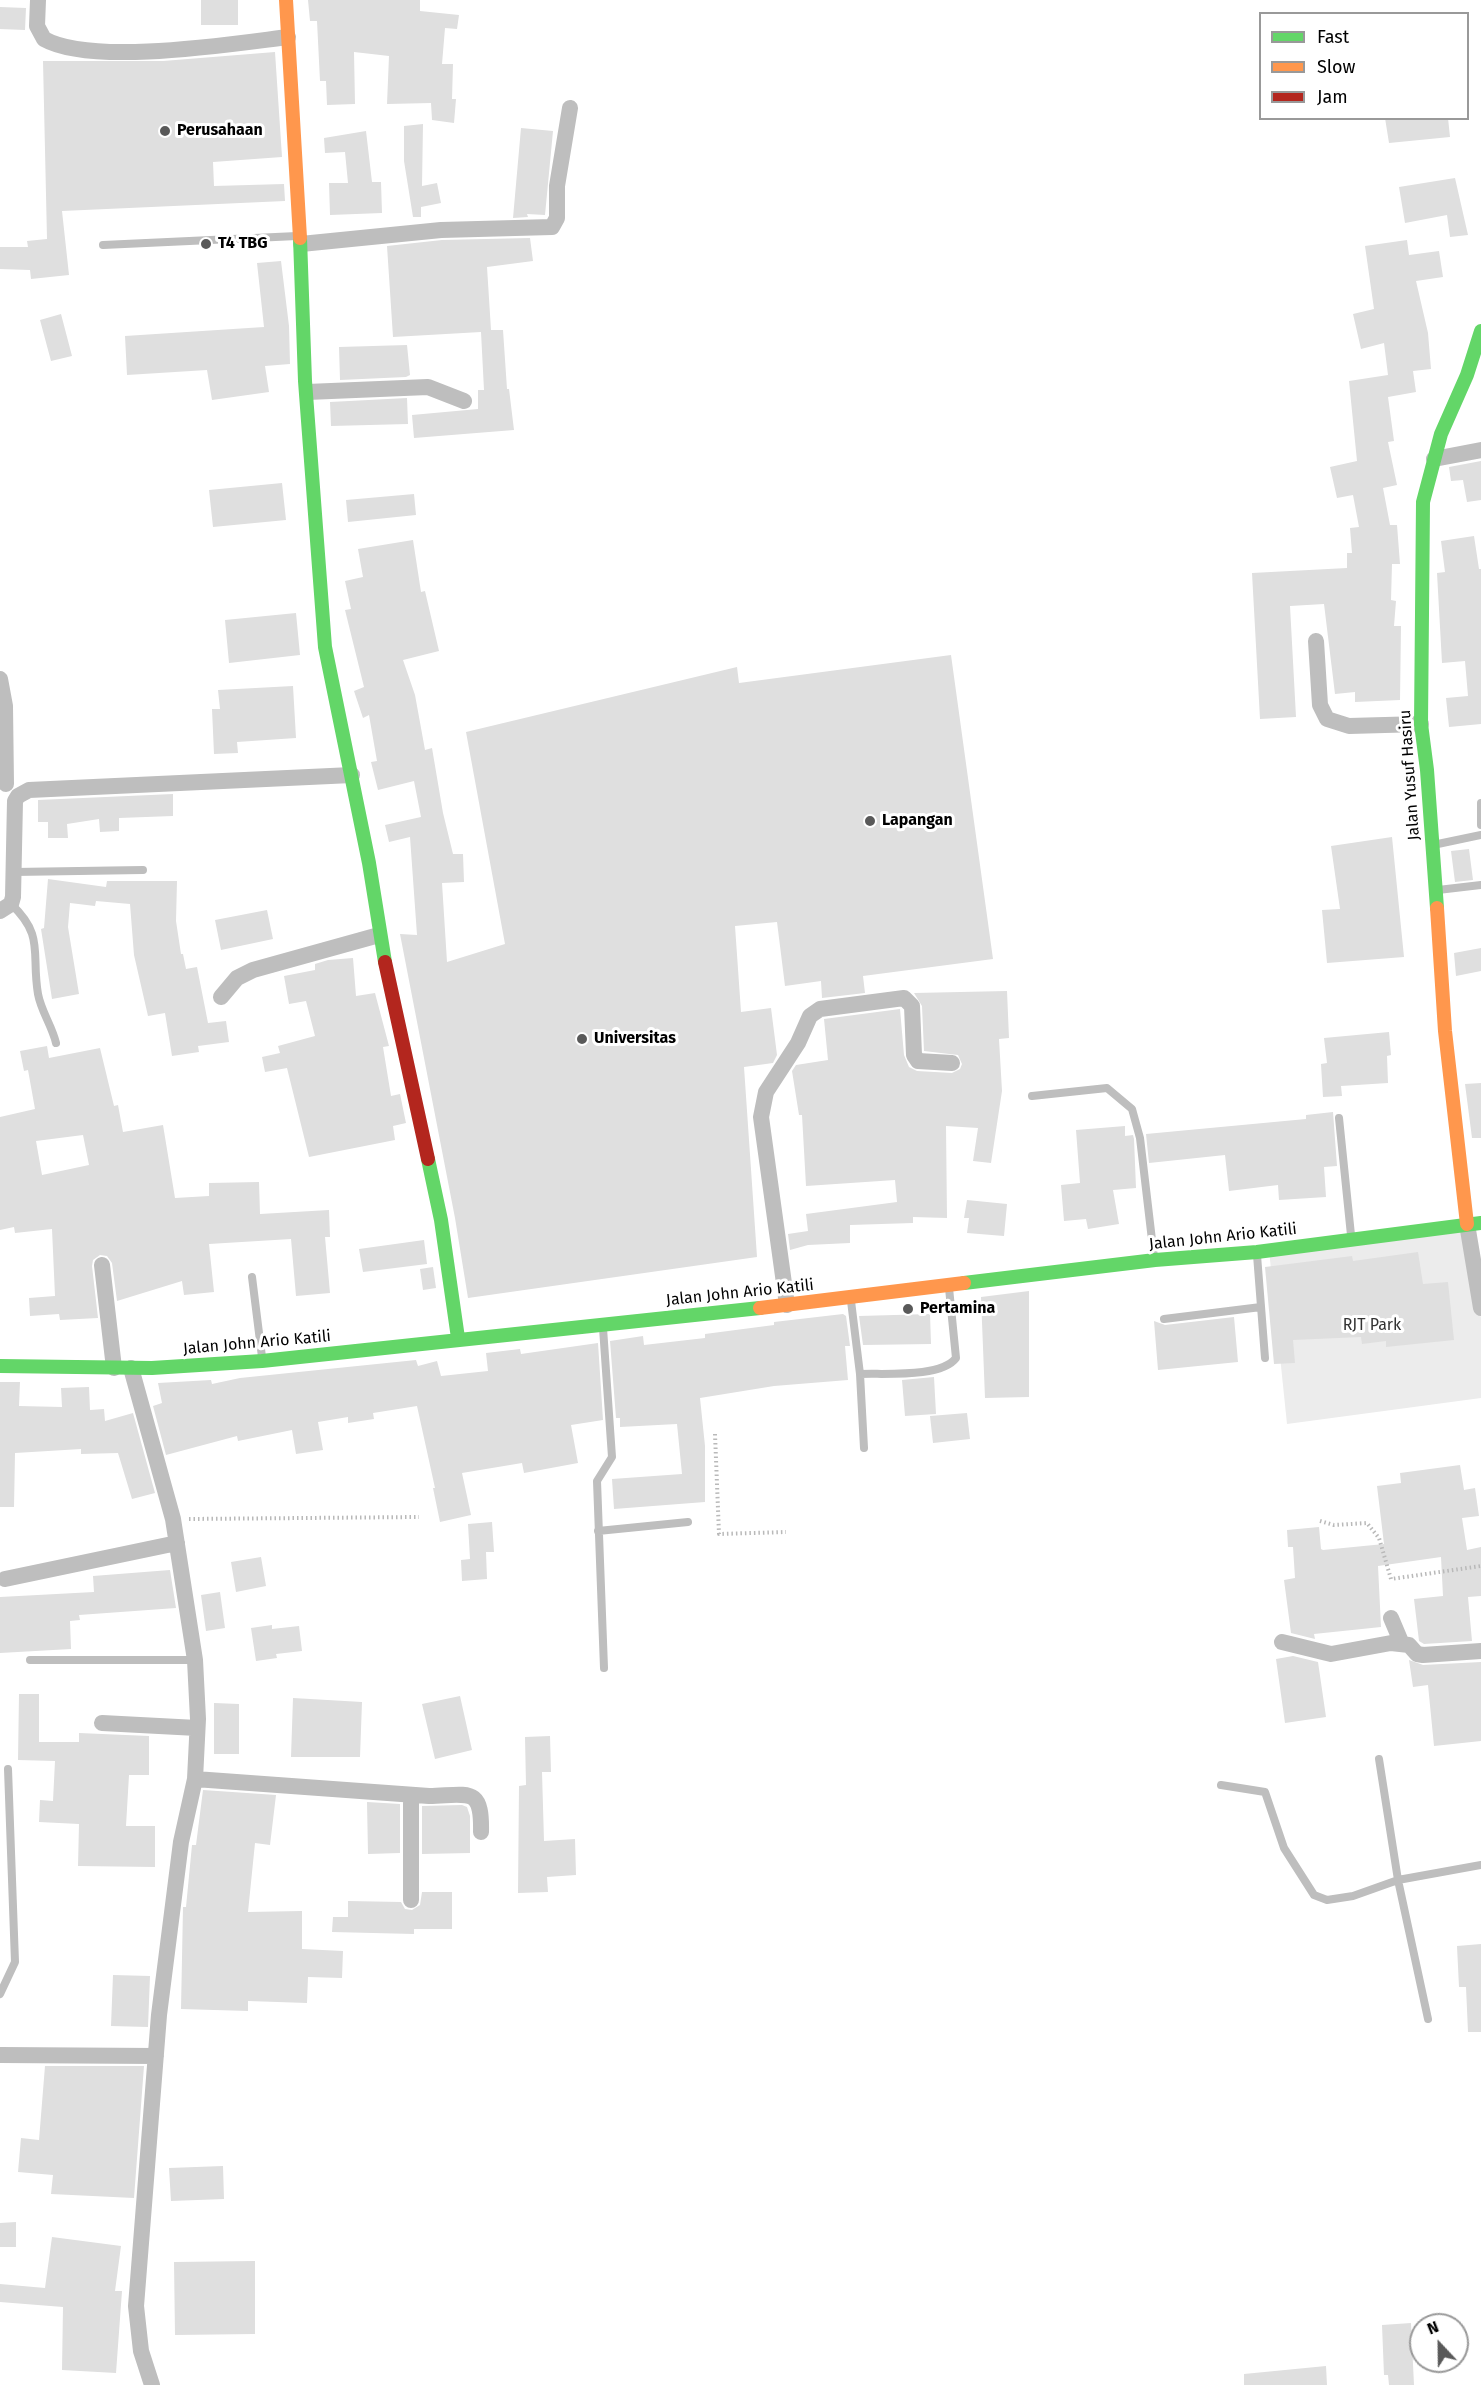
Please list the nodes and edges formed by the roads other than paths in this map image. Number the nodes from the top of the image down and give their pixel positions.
1 (38, 0) edge
2 (286, 0) edge
3 (288, 37) junction
4 (570, 108) dead end
5 (301, 240) junction
6 (103, 245) dead end
7 (1481, 331) edge
8 (307, 392) junction
9 (464, 401) dead end
10 (1481, 450) edge
11 (1434, 459) junction
12 (1316, 641) dead end
13 (0, 679) edge
14 (1421, 724) junction
15 (352, 775) junction
16 (3, 783) edge
17 (18, 796) junction
18 (1481, 803) edge
19 (1481, 825) edge
20 (1481, 835) edge
21 (1432, 845) junction
22 (143, 870) dead end
23 (14, 872) junction
24 (1481, 885) edge
25 (1435, 891) junction
26 (5, 907) edge
27 (379, 935) junction
28 (221, 997) dead end
29 (56, 1043) dead end
30 (952, 1063) dead end
31 (1032, 1096) dead end
32 (1340, 1118) dead end
33 (1474, 1223) edge
34 (1351, 1238) junction
35 (1257, 1252) junction
36 (1155, 1260) junction
37 (102, 1265) dead end
38 (252, 1277) dead end
39 (947, 1286) junction
40 (851, 1298) junction
41 (787, 1305) junction
42 (1261, 1307) junction
43 (1481, 1308) edge
44 (1164, 1319) dead end
45 (602, 1324) junction
46 (458, 1338) junction
47 (1265, 1358) dead end
48 (262, 1360) junction
49 (0, 1366) edge
50 (114, 1368) junction
51 (131, 1368) junction
52 (860, 1374) junction
53 (864, 1448) dead end
54 (688, 1522) dead end
55 (598, 1531) junction
56 (177, 1543) junction
57 (5, 1579) dead end
58 (1391, 1618) dead end
59 (1282, 1642) dead end
60 (1402, 1644) junction
61 (1481, 1651) edge
62 (30, 1660) dead end
63 (195, 1660) junction
64 (604, 1668) dead end
65 (102, 1723) dead end
66 (197, 1728) junction
67 (1379, 1759) dead end
68 (8, 1769) dead end
69 (195, 1779) junction
70 (1221, 1785) dead end
71 (411, 1795) junction
72 (481, 1833) dead end
73 (1481, 1864) edge
74 (1398, 1880) junction
75 (411, 1900) dead end
76 (0, 1994) edge
77 (1428, 2019) dead end
78 (0, 2055) edge
79 (156, 2056) junction
80 (152, 2385) edge

1 - 3 street
2 - 3 main road
3 - 5 main road
4 - 5 street
5 - 6 lane
5 - 8 main road
7 - 11 main road, Jalan Yusuf Hasiru
8 - 9 street
8 - 15 main road
10 - 11 street
11 - 14 main road, Jalan Yusuf Hasiru
12 - 14 street
13 - 16 street
14 - 21 main road, Jalan Yusuf Hasiru
15 - 17 street
15 - 27 main road
16 - 17 street
17 - 23 street
18 - 19 lane
20 - 21 lane
21 - 25 main road, Jalan Yusuf Hasiru
22 - 23 lane
23 - 26 street
24 - 25 lane
25 - 33 main road, Jalan Yusuf Hasiru
26 - 29 lane
27 - 28 street
27 - 46 main road
30 - 41 street
31 - 36 lane
32 - 34 lane
33 - 34 main road, Jalan John Ario Katili
33 - 43 street
34 - 35 main road, Jalan John Ario Katili
35 - 36 main road, Jalan John Ario Katili
35 - 42 lane
36 - 39 main road, Jalan John Ario Katili
37 - 50 street
38 - 48 lane
39 - 40 main road, Jalan John Ario Katili
39 - 52 lane
40 - 41 main road, Jalan John Ario Katili
40 - 52 lane
41 - 45 main road, Jalan John Ario Katili
42 - 44 lane
42 - 47 lane
45 - 46 main road, Jalan John Ario Katili
45 - 55 lane
46 - 48 main road, Jalan John Ario Katili
48 - 51 main road, Jalan John Ario Katili
49 - 50 main road, Jalan John Ario Katili
50 - 51 main road, Jalan John Ario Katili
51 - 56 street
52 - 53 lane
54 - 55 lane
55 - 64 lane
56 - 57 street
56 - 63 street
58 - 60 street
59 - 60 street
60 - 61 street
62 - 63 lane
63 - 66 street
65 - 66 street
66 - 69 street
67 - 74 lane
68 - 76 lane
69 - 71 street
69 - 79 street
70 - 74 lane
71 - 72 street
71 - 75 street
73 - 74 lane
74 - 77 lane
78 - 79 street
79 - 80 street

